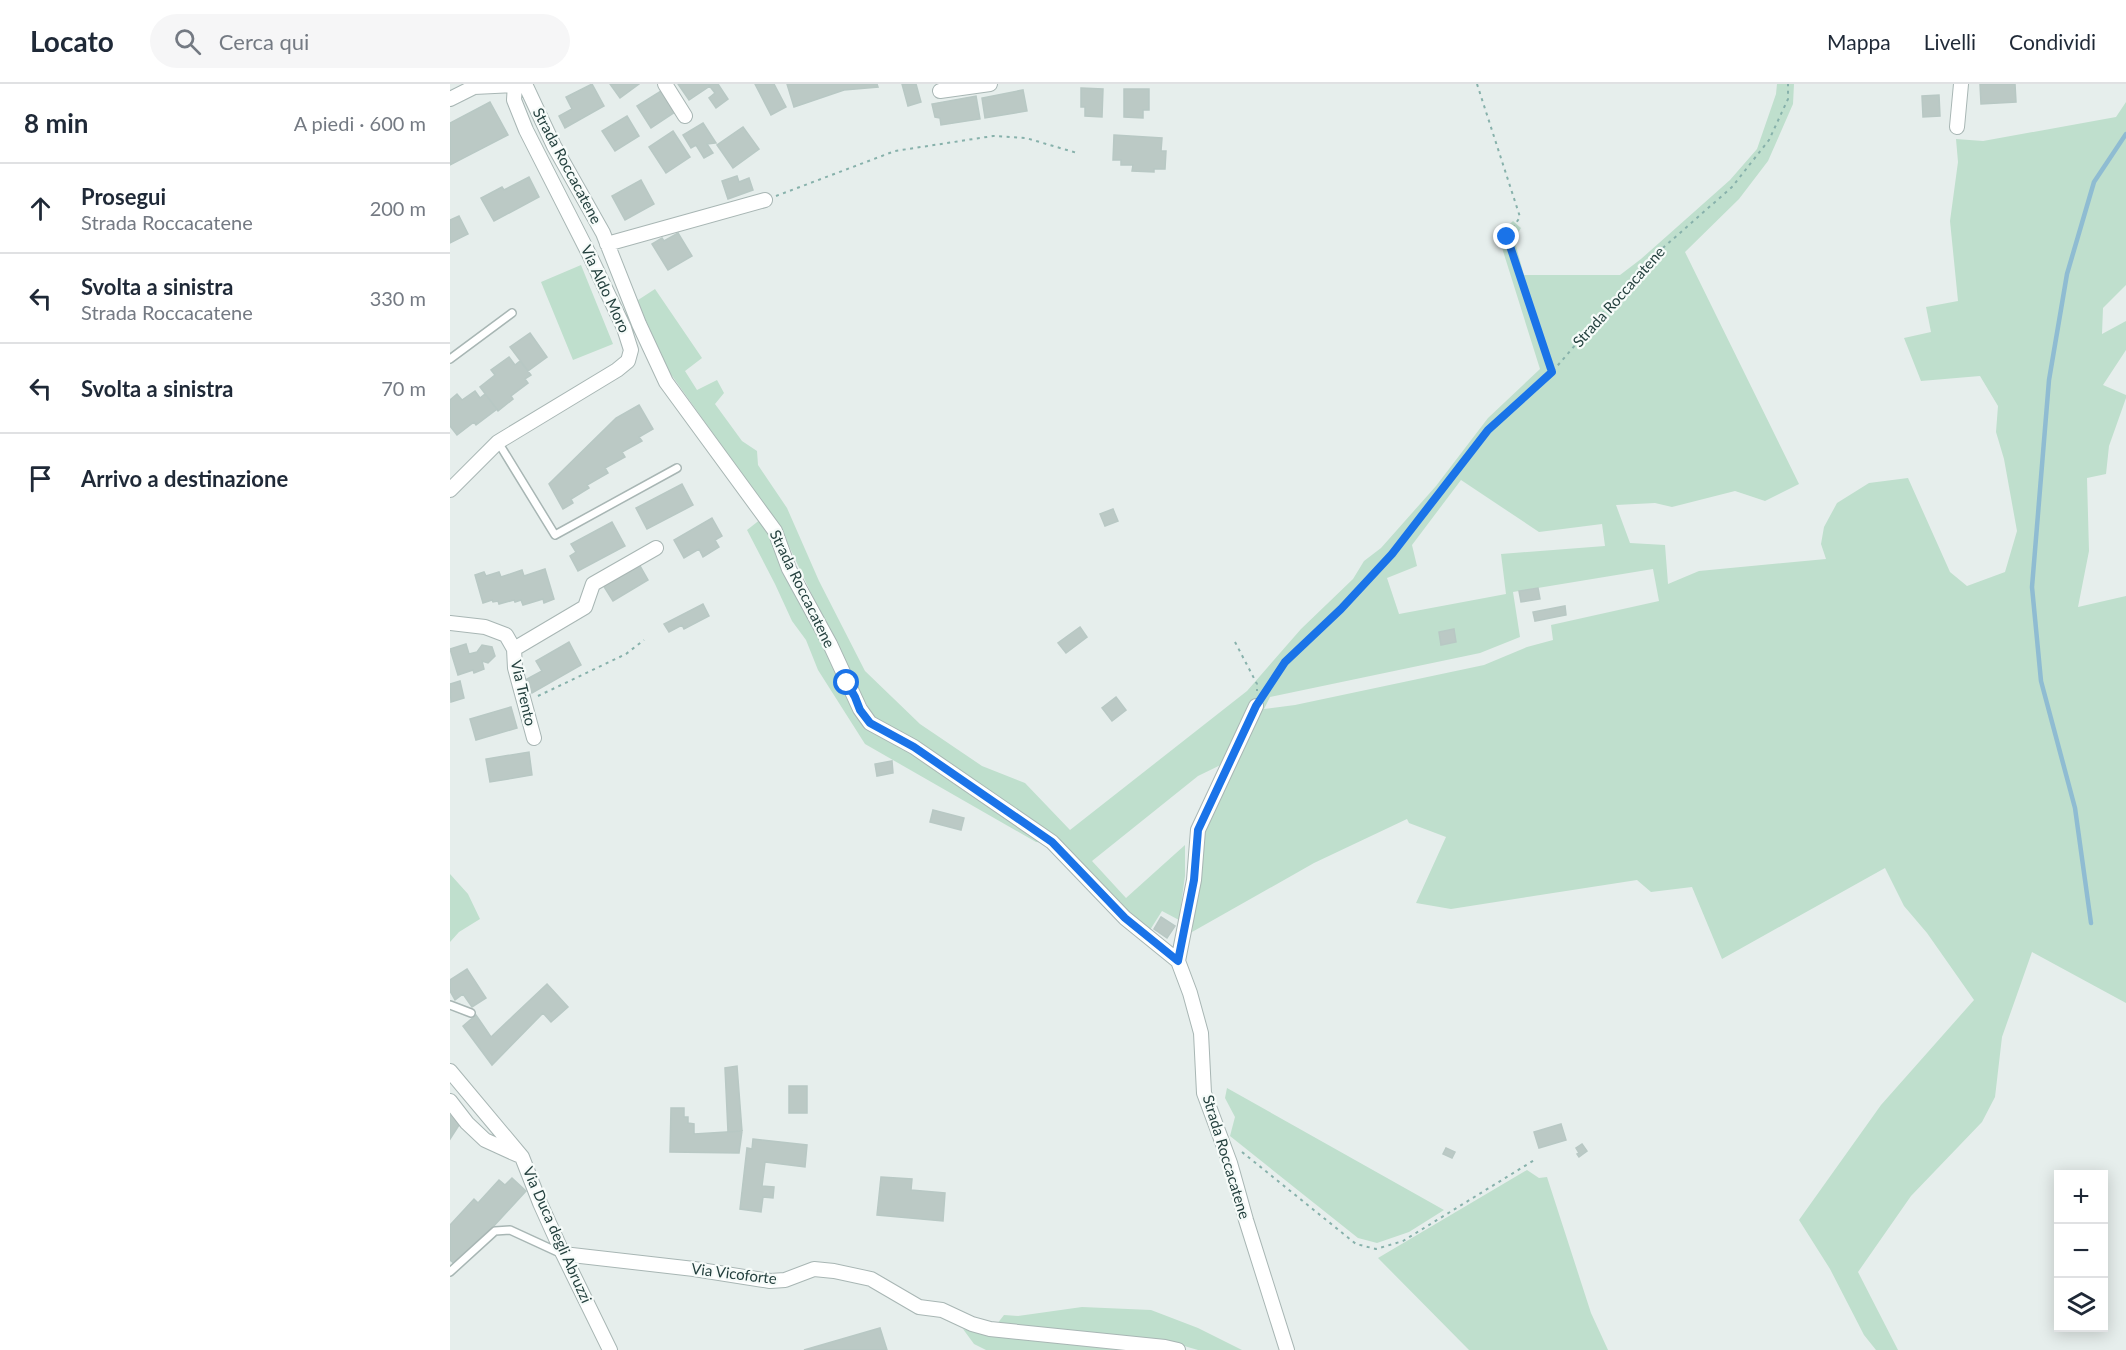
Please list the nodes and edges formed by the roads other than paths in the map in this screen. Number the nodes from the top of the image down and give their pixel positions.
1 (518, 84) edge
2 (665, 84) edge
3 (990, 84) edge
4 (1961, 84) edge
5 (940, 91) dead end
6 (450, 99) edge
7 (685, 116) dead end
8 (1957, 127) dead end
9 (765, 200) road end
10 (607, 244) junction
11 (512, 313) dead end
12 (450, 359) edge
13 (498, 442) junction
14 (677, 468) dead end
15 (450, 490) edge
16 (656, 548) dead end
17 (450, 623) edge
18 (514, 649) junction
19 (1256, 706) road end
20 (534, 738) dead end
21 (1178, 961) junction
22 (450, 1005) edge
23 (471, 1013) dead end
24 (450, 1071) edge
25 (450, 1101) edge
26 (522, 1157) junction
27 (563, 1254) junction
28 (450, 1272) edge
29 (610, 1350) edge
30 (1178, 1350) edge
31 (1287, 1350) edge

1 - 6 street
1 - 10 street, Strada Roccacatene
1 - 13 street, Via Aldo Moro
2 - 7 street
3 - 5 street
4 - 8 street
9 - 10 street
10 - 21 street, Strada Roccacatene
11 - 12 lane
13 - 14 lane
13 - 15 street, Via Aldo Moro
16 - 18 street
17 - 18 street, Via Trento
18 - 20 street, Via Trento
19 - 21 street
21 - 31 street, Strada Roccacatene
22 - 23 lane
24 - 26 street, Via Duca degli Abruzzi
25 - 26 street
26 - 27 street, Via Duca degli Abruzzi
27 - 28 lane
27 - 29 street, Via Duca degli Abruzzi
27 - 30 street, Via Vicoforte

